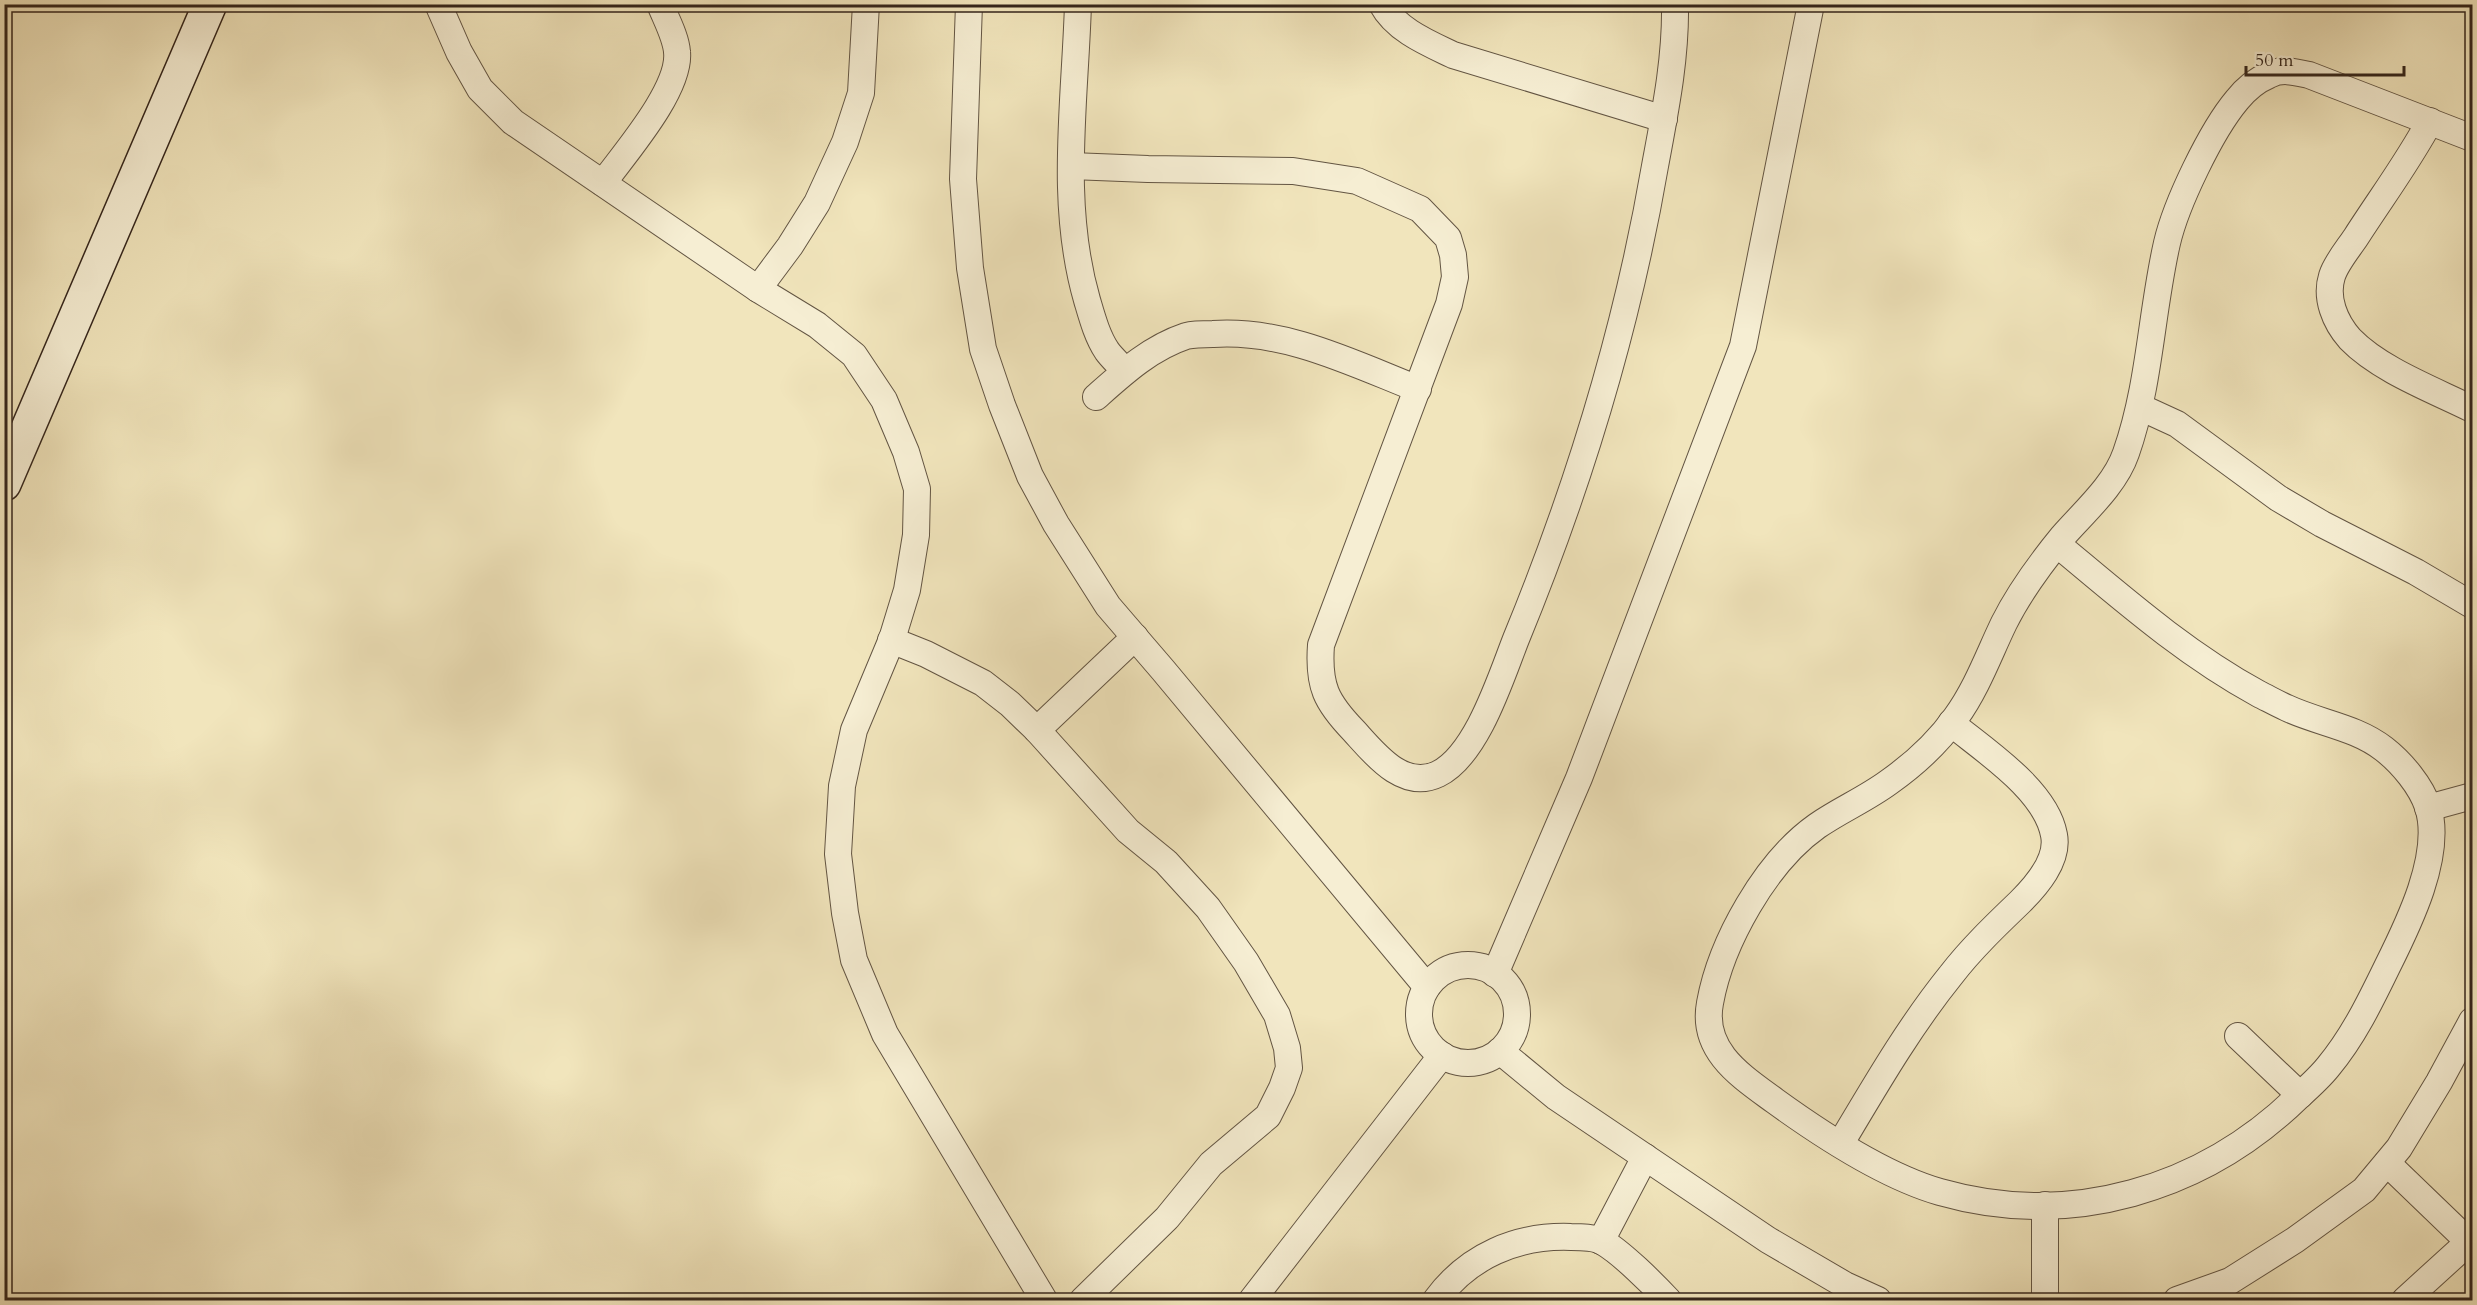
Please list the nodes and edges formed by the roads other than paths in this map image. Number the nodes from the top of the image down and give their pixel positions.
1 (210, 4) edge
2 (438, 4) edge
3 (660, 4) edge
4 (866, 4) edge
5 (969, 4) edge
6 (1078, 4) edge
7 (1382, 4) edge
8 (1675, 4) edge
9 (1811, 4) edge
10 (1664, 119) junction
11 (2430, 122) junction
12 (2472, 138) edge
13 (1071, 166) junction
14 (603, 183) junction
15 (758, 289) junction
16 (1125, 371) junction
17 (1418, 389) junction
18 (1096, 398) dead end
19 (2140, 407) junction
20 (2472, 409) edge
21 (4, 484) edge
22 (2057, 544) junction
23 (2472, 605) edge
24 (1135, 637) junction
25 (891, 640) junction
26 (1951, 723) junction
27 (1037, 730) junction
28 (2472, 796) edge
29 (2428, 808) junction
30 (1496, 974) junction
31 (1427, 987) junction
32 (2472, 1021) edge
33 (2238, 1036) dead end
34 (1500, 1051) junction
35 (1442, 1055) junction
36 (2300, 1095) junction
37 (1840, 1143) junction
38 (1645, 1157) junction
39 (2386, 1163) junction
40 (2044, 1206) junction
41 (1601, 1241) junction
42 (2471, 1241) edge
43 (1044, 1300) edge
44 (1083, 1300) edge
45 (1252, 1300) edge
46 (1436, 1300) edge
47 (1668, 1300) edge
48 (1878, 1300) edge
49 (2045, 1300) edge
50 (2177, 1300) edge
51 (2405, 1300) edge

1 - 21 main road
2 - 14 street
3 - 14 street
4 - 15 street
5 - 24 street
6 - 13 street
7 - 10 street
8 - 10 street
9 - 30 street
10 - 17 street
11 - 12 street
11 - 19 street
11 - 20 street
13 - 16 street
13 - 17 street
14 - 15 street
15 - 25 street
16 - 17 street
16 - 18 street
19 - 22 street
19 - 23 street
22 - 26 street
22 - 29 street
24 - 27 street
24 - 31 street
25 - 27 street
25 - 43 street
26 - 37 street
26 - 37 street
27 - 44 street
28 - 29 street
29 - 36 street
30 - 31 street
30 - 34 street
31 - 35 street
32 - 39 street
33 - 36 street
34 - 35 street
34 - 38 street
35 - 45 street
36 - 40 street
37 - 40 street
38 - 41 street
38 - 48 street
39 - 42 street
39 - 50 street
40 - 49 street
41 - 46 street
41 - 47 street
42 - 51 street

